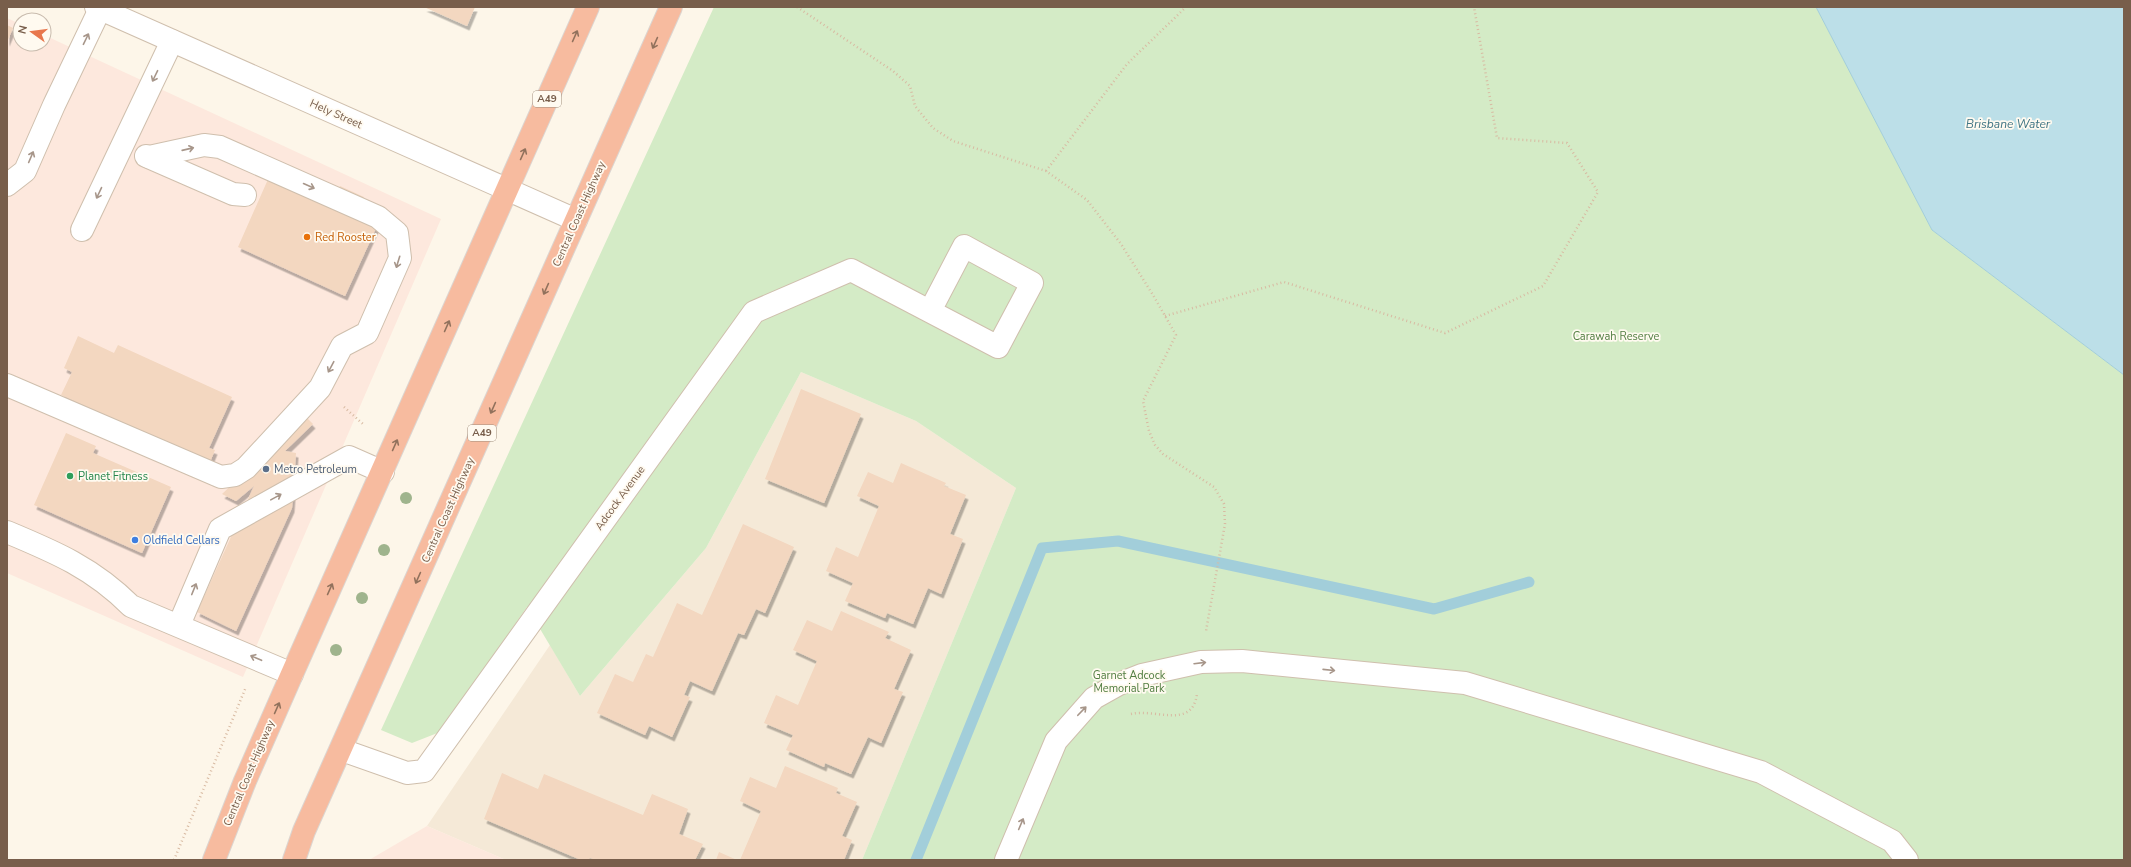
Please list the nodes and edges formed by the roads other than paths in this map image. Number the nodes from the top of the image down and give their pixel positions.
1 (588, 7) edge
2 (671, 7) edge
3 (98, 8) edge
4 (172, 41) junction
5 (122, 146) junction
6 (150, 157) junction
7 (7, 185) edge
8 (507, 190) junction
9 (245, 196) dead end
10 (576, 220) junction
11 (82, 230) dead end
12 (930, 311) junction
13 (7, 385) edge
14 (382, 472) junction
15 (7, 532) edge
16 (179, 625) junction
17 (292, 674) junction
18 (342, 750) junction
19 (214, 860) edge
20 (294, 860) edge
21 (1006, 860) edge
22 (1907, 860) edge

8 -> 1 highway, Central Coast Highway / A49
2 -> 10 highway, Central Coast Highway / A49
3 - 4 street, Hely Street
7 -> 3 street
4 -> 5 street
4 - 8 street, Hely Street
5 - 6 street
5 -> 11 street
6 - 9 street
6 -> 13 street
8 - 10 street, Hely Street
14 -> 8 highway, Central Coast Highway / A49
10 -> 18 highway, Central Coast Highway / A49
12 - 12 street, Adcock Avenue
12 - 18 street, Adcock Avenue
16 -> 14 street
17 -> 14 highway, Central Coast Highway / A49
15 - 16 street
17 -> 16 street
19 -> 17 highway, Central Coast Highway / A49
18 - 20 highway, Central Coast Highway / A49
21 -> 22 street

